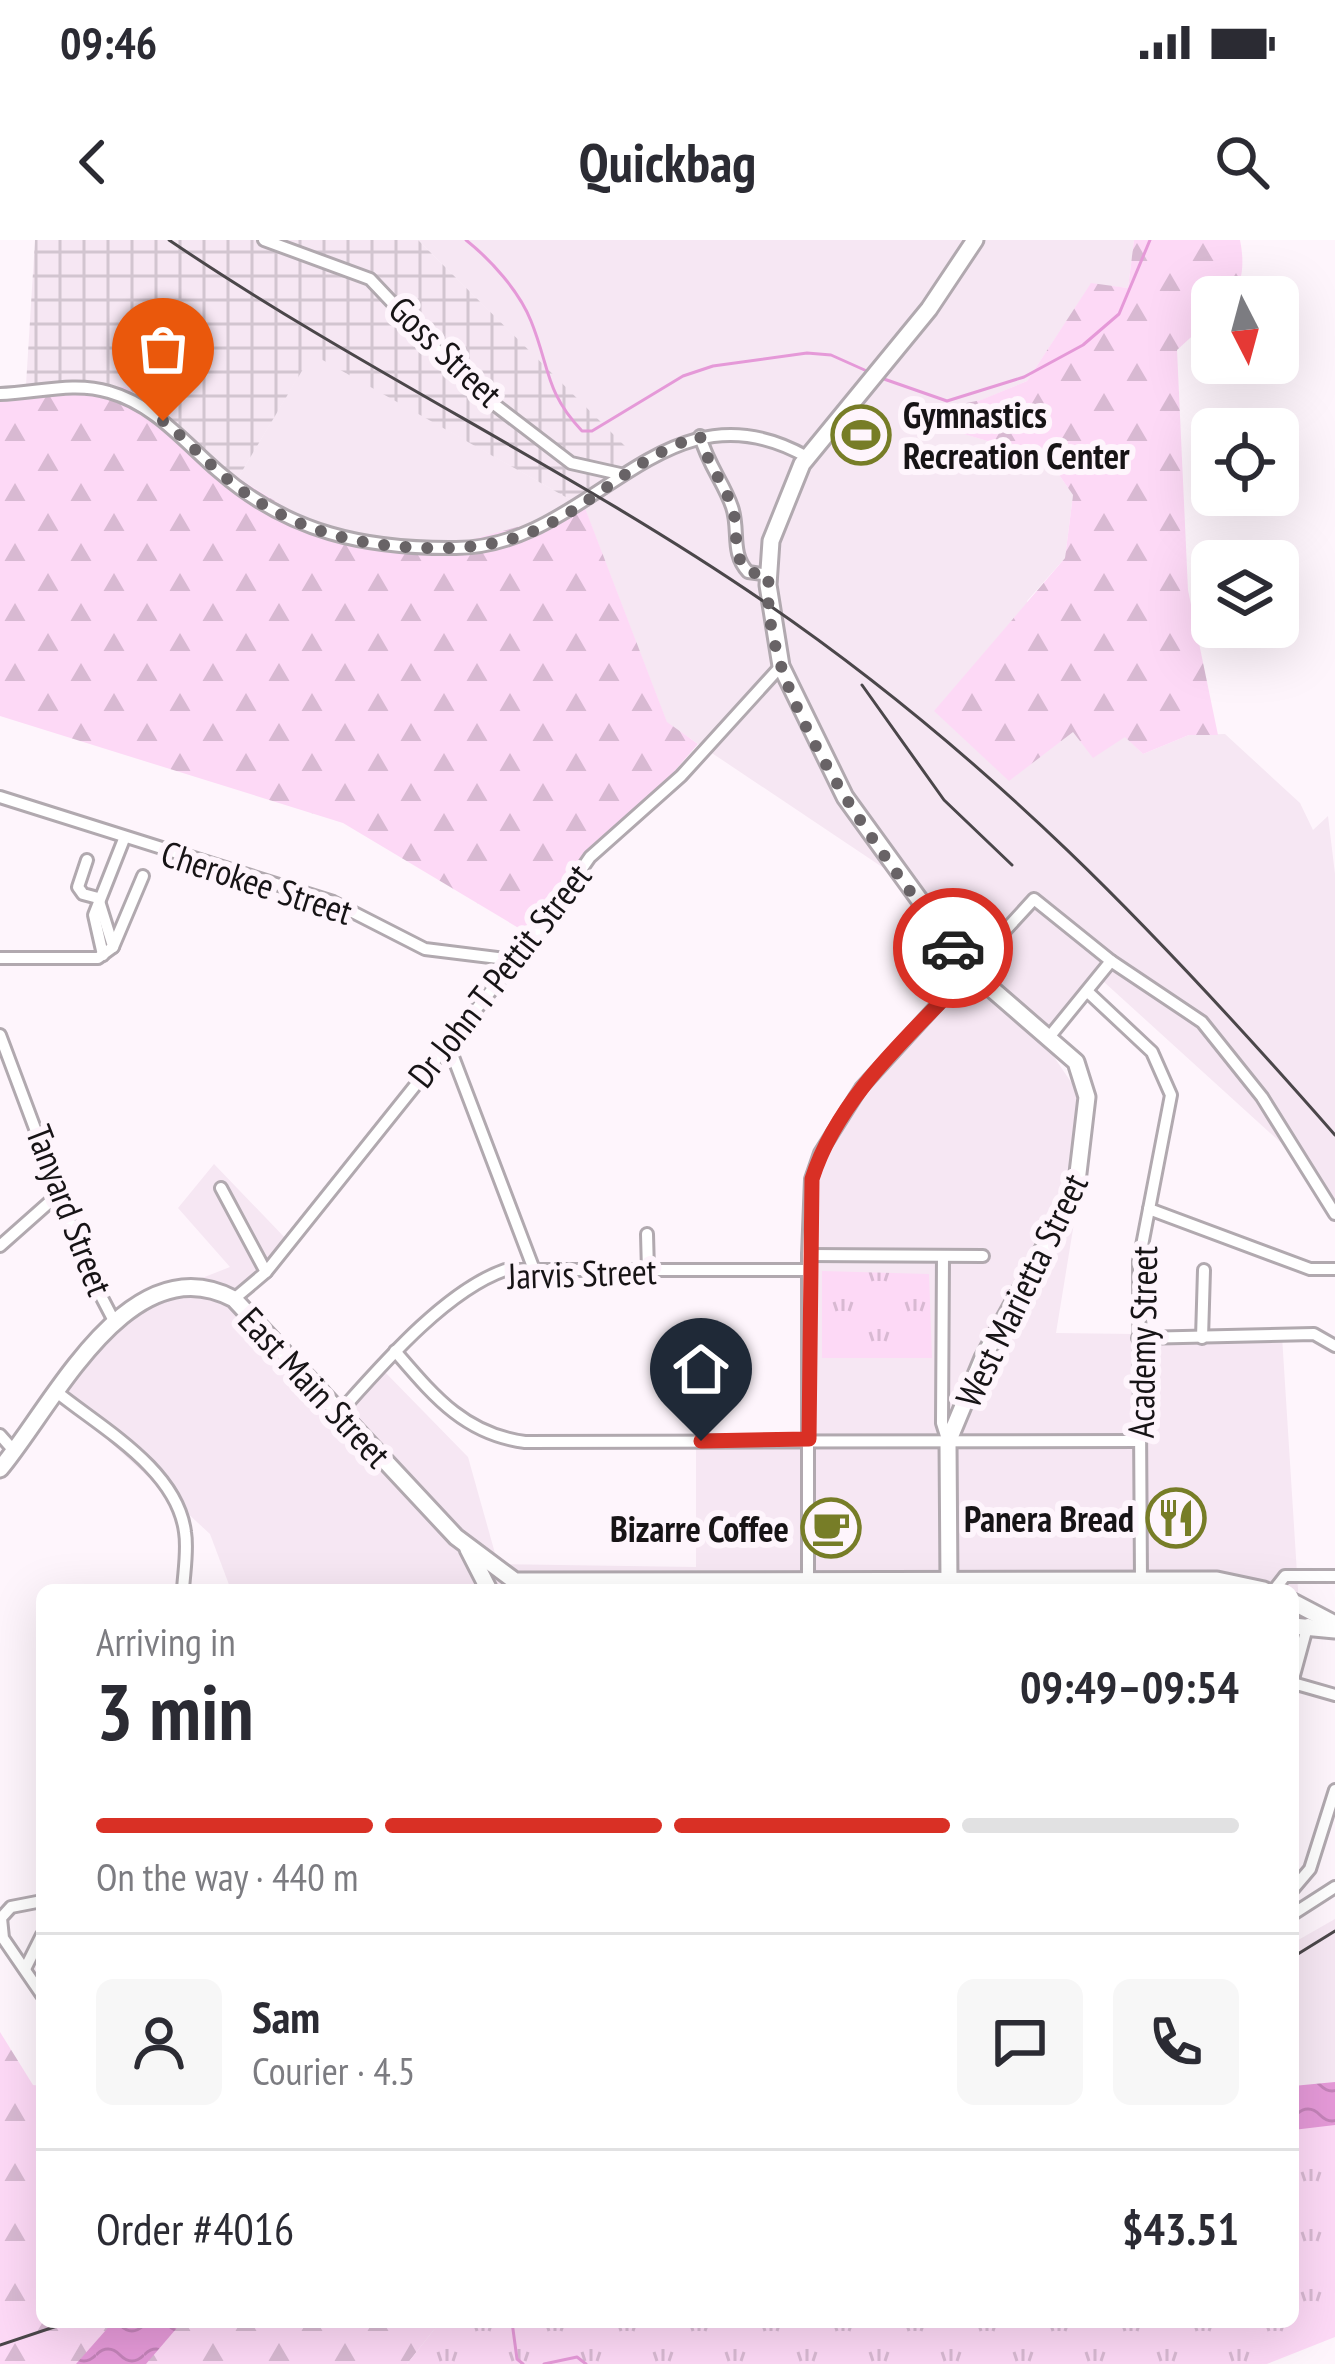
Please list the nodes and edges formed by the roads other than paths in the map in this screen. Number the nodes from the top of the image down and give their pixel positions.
1 (265, 240) edge
2 (974, 240) edge
3 (0, 394) edge
4 (700, 436) junction
5 (807, 457) junction
6 (620, 474) junction
7 (769, 575) junction
8 (781, 666) junction
9 (0, 797) edge
10 (124, 839) junction
11 (87, 860) dead end
12 (143, 875) dead end
13 (98, 898) junction
14 (108, 951) junction
15 (0, 958) edge
16 (514, 960) junction
17 (1111, 961) junction
18 (971, 971) junction
19 (1089, 993) junction
20 (0, 1035) edge
21 (1050, 1036) junction
22 (447, 1041) junction
23 (221, 1187) dead end
24 (62, 1191) junction
25 (1149, 1209) junction
26 (1335, 1214) edge
27 (647, 1234) dead end
28 (0, 1246) edge
29 (808, 1255) junction
30 (943, 1256) junction
31 (983, 1256) dead end
32 (532, 1268) junction
33 (1335, 1269) edge
34 (808, 1270) junction
35 (1204, 1270) dead end
36 (648, 1271) junction
37 (266, 1273) junction
38 (234, 1299) junction
39 (113, 1319) junction
40 (1138, 1338) junction
41 (1202, 1338) junction
42 (1335, 1346) edge
43 (394, 1351) junction
44 (58, 1393) junction
45 (339, 1414) junction
46 (0, 1435) edge
47 (809, 1439) junction
48 (1140, 1441) junction
49 (949, 1442) junction
50 (15, 1452) junction
51 (0, 1469) edge
52 (466, 1547) junction
53 (1335, 1576) edge
54 (1141, 1581) junction
55 (808, 1582) junction
56 (950, 1583) junction
57 (183, 1584) edge
58 (486, 1584) edge
59 (510, 1584) edge
60 (754, 1584) edge
61 (859, 1584) edge
62 (937, 1584) edge
63 (962, 1584) edge
64 (1109, 1584) edge
65 (1189, 1584) edge
66 (1279, 1584) edge
67 (1299, 1606) edge
68 (1300, 1625) edge
69 (1335, 1627) edge
70 (1299, 1683) edge
71 (1335, 1696) edge
72 (1335, 1790) edge
73 (1299, 1882) edge
74 (1335, 1887) edge
75 (36, 1902) edge
76 (1299, 1910) edge
77 (36, 1948) edge
78 (26, 1969) junction
79 (36, 1985) edge

1 - 6 street, Goss Street
2 - 5 main road, West Marietta Street
3 - 6 street
4 - 5 street
4 - 6 street
4 - 7 street
5 - 7 main road, West Marietta Street
7 - 8 main road, West Marietta Street
8 - 16 street, Dr John T Pettit Street
8 - 18 main road, West Marietta Street
9 - 10 street, Cherokee Street
10 - 13 street
10 - 16 street, Cherokee Street
11 - 13 street
12 - 14 street
13 - 14 street
14 - 15 street
16 - 22 street, Dr John T Pettit Street
17 - 18 street
17 - 19 street
17 - 26 street
18 - 21 main road, West Marietta Street
18 - 29 street
19 - 21 street
19 - 25 street, Academy Street
20 - 24 street, Tanyard Street
21 - 49 main road, West Marietta Street
22 - 32 street
22 - 37 street, Dr John T Pettit Street
23 - 37 street
24 - 28 street
24 - 39 street, Tanyard Street
25 - 33 street
25 - 40 street, Academy Street
27 - 36 street
29 - 30 street
29 - 34 street
30 - 31 street
30 - 49 street
32 - 36 street, Jarvis Street
32 - 43 street, Jarvis Street
34 - 36 street, Jarvis Street
34 - 47 street
35 - 41 street
37 - 38 street, Dr John T Pettit Street
38 - 39 main road, East Main Street
38 - 45 main road, East Main Street
39 - 44 main road, East Main Street
40 - 41 street
40 - 48 street, Academy Street
41 - 42 street
43 - 45 street, Jarvis Street
43 - 47 street
44 - 50 main road, East Main Street
44 - 57 street
45 - 52 main road, East Main Street
46 - 50 street
47 - 49 street
47 - 55 street
48 - 49 street
48 - 54 street, Academy Street
49 - 56 main road
50 - 51 main road, East Main Street
52 - 58 main road, East Main Street
52 - 59 main road, East Main Street
53 - 66 street
54 - 64 main road, East Main Street
54 - 65 main road, East Main Street
55 - 60 main road, East Main Street
55 - 61 main road, East Main Street
56 - 62 main road, East Main Street
56 - 63 main road, East Main Street
67 - 69 main road
68 - 69 main road
70 - 71 street
72 - 73 street
74 - 76 street
75 - 78 street
77 - 78 street
78 - 79 street

